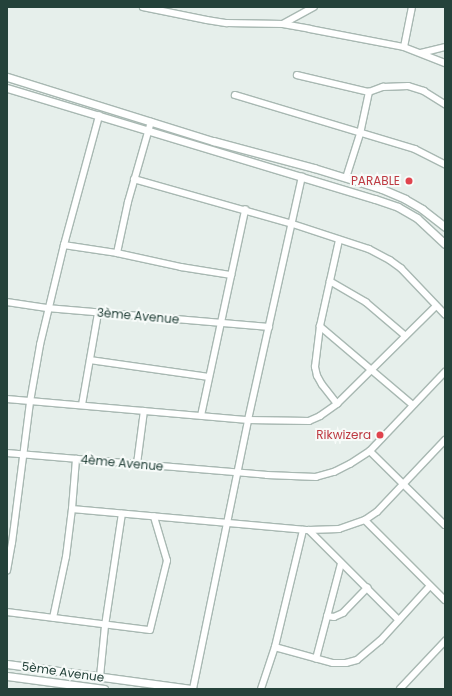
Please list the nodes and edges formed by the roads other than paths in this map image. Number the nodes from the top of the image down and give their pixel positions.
1 (143, 7) edge
2 (314, 7) edge
3 (412, 7) edge
4 (283, 24) junction
5 (404, 47) junction
6 (445, 47) edge
7 (421, 53) junction
8 (445, 63) edge
9 (297, 75) dead end
10 (7, 77) edge
11 (7, 88) edge
12 (369, 92) junction
13 (235, 95) dead end
14 (445, 104) edge
15 (99, 116) junction
16 (151, 122) junction
17 (148, 132) junction
18 (360, 134) junction
19 (445, 164) edge
20 (302, 177) junction
21 (346, 178) junction
22 (134, 179) junction
23 (245, 210) junction
24 (293, 224) junction
25 (445, 227) edge
26 (339, 240) junction
27 (445, 244) edge
28 (64, 245) junction
29 (117, 253) junction
30 (231, 275) junction
31 (330, 281) junction
32 (7, 302) edge
33 (436, 306) junction
34 (47, 308) junction
35 (98, 313) junction
36 (445, 314) edge
37 (220, 323) junction
38 (320, 326) junction
39 (269, 327) junction
40 (406, 336) junction
41 (90, 360) junction
42 (371, 370) junction
43 (445, 372) edge
44 (209, 377) junction
45 (7, 399) edge
46 (30, 402) junction
47 (337, 404) junction
48 (82, 405) junction
49 (413, 406) junction
50 (144, 411) junction
51 (201, 416) junction
52 (248, 420) junction
53 (445, 442) edge
54 (370, 451) junction
55 (7, 453) edge
56 (22, 454) junction
57 (76, 459) junction
58 (136, 464) junction
59 (238, 472) junction
60 (404, 484) junction
61 (72, 510) junction
62 (122, 514) junction
63 (154, 517) junction
64 (365, 520) junction
65 (228, 522) junction
66 (445, 525) edge
67 (306, 530) junction
68 (341, 564) junction
69 (7, 570) edge
70 (430, 586) junction
71 (367, 588) junction
72 (445, 600) edge
73 (7, 612) edge
74 (327, 616) junction
75 (53, 618) junction
76 (400, 620) junction
77 (105, 626) junction
78 (445, 641) edge
79 (274, 647) junction
80 (316, 659) junction
81 (7, 664) edge
82 (7, 676) edge
83 (100, 677) junction
84 (104, 689) edge
85 (192, 689) edge
86 (261, 689) edge
87 (400, 689) edge

1 - 4 street
2 - 4 street
3 - 5 street
4 - 5 street
5 - 7 street
6 - 7 street
7 - 8 street
9 - 12 street
10 - 16 street
11 - 15 street
12 - 14 street
12 - 18 street
13 - 18 street
15 - 17 street
15 - 28 street
16 - 17 street
16 - 21 street
17 - 20 street
17 - 22 street
18 - 19 street
18 - 21 street
20 - 24 street
20 - 27 street
21 - 25 street
22 - 23 street
22 - 29 street
23 - 24 street
23 - 30 street
24 - 26 street
24 - 39 street
26 - 31 street
26 - 33 street
28 - 29 street
28 - 34 street
29 - 30 street
30 - 37 street
31 - 38 street
31 - 40 street
32 - 34 street, 3ème Avenue
33 - 36 street
33 - 40 street
34 - 35 street, 3ème Avenue
34 - 46 street
35 - 37 street, 3ème Avenue
35 - 41 street
37 - 39 street, 3ème Avenue
37 - 44 street
38 - 42 street
38 - 47 street
39 - 52 street
40 - 42 street
41 - 44 street
41 - 48 street
42 - 47 street
42 - 49 street
43 - 49 street, 4ème Avenue
44 - 51 street
45 - 46 street
46 - 48 street
46 - 56 street
47 - 52 street
48 - 50 street
49 - 54 street, 4ème Avenue
50 - 51 street
50 - 58 street
51 - 52 street
52 - 59 street
53 - 60 street
54 - 59 street, 4ème Avenue
54 - 60 street
55 - 56 street, 4ème Avenue
56 - 57 street, 4ème Avenue
56 - 69 street
57 - 58 street, 4ème Avenue
57 - 61 street
58 - 59 street, 4ème Avenue
59 - 65 street
60 - 64 street
60 - 66 street
61 - 62 street
61 - 75 street
62 - 63 street
62 - 77 street
63 - 65 street
63 - 77 street
64 - 67 street
64 - 70 street
65 - 67 street
65 - 85 street
67 - 68 street
67 - 79 street
68 - 71 street
68 - 74 street
70 - 72 street
70 - 76 street
71 - 74 street
71 - 76 street
73 - 75 street
74 - 80 street
75 - 77 street
76 - 80 street
77 - 83 street
78 - 87 street
79 - 80 street
79 - 86 street
81 - 83 street, 5ème Avenue
82 - 84 street, 5ème Avenue
83 - 85 street, 5ème Avenue

